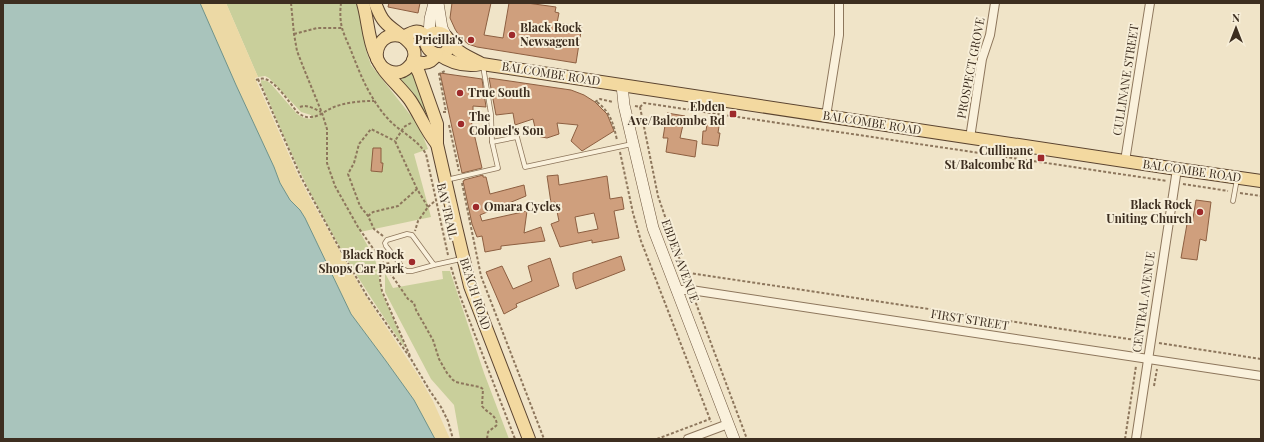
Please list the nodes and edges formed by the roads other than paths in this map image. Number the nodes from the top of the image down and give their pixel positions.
1 (363, 3) edge
2 (375, 3) edge
3 (434, 3) edge
4 (438, 3) edge
5 (839, 3) edge
6 (996, 3) edge
7 (1150, 3) edge
8 (402, 36) junction
9 (429, 37) junction
10 (447, 39) junction
11 (438, 54) junction
12 (413, 61) junction
13 (378, 62) junction
14 (482, 64) junction
15 (622, 85) junction
16 (826, 116) junction
17 (970, 138) junction
18 (492, 142) junction
19 (437, 144) junction
20 (632, 144) junction
21 (1125, 161) junction
22 (1176, 169) junction
23 (1237, 177) junction
24 (445, 180) junction
25 (1261, 181) edge
26 (1233, 201) dead end
27 (463, 258) junction
28 (434, 264) junction
29 (676, 290) junction
30 (1148, 359) junction
31 (1261, 376) edge
32 (728, 424) junction
33 (529, 439) edge
34 (688, 439) edge
35 (734, 439) edge
36 (1136, 439) edge

1 - 13 main road, BEACH ROAD
2 - 8 main road, BEACH ROAD
3 - 9 street
4 - 10 street
5 - 16 street
6 - 17 street, PROSPECT GROVE
7 - 21 street, CULLINANE STREET
8 - 9 main road
8 - 12 main road, BEACH ROAD
8 - 13 main road
9 - 10 main road
9 - 11 main road
10 - 11 main road
10 - 14 main road, BALCOMBE ROAD
11 - 12 main road
11 - 14 main road, BALCOMBE ROAD
12 - 13 main road
12 - 19 main road, BEACH ROAD
13 - 19 main road, BEACH ROAD
14 - 15 main road, BALCOMBE ROAD
14 - 18 lane
15 - 16 main road, BALCOMBE ROAD
15 - 20 street, EBDEN AVENUE
16 - 17 main road, BALCOMBE ROAD
17 - 21 main road, BALCOMBE ROAD
18 - 20 lane
18 - 24 lane
19 - 24 main road, BEACH ROAD
20 - 29 street, EBDEN AVENUE
21 - 22 main road, BALCOMBE ROAD
22 - 23 main road, BALCOMBE ROAD
22 - 30 street, CENTRAL AVENUE
23 - 25 main road, BALCOMBE ROAD
23 - 26 lane
24 - 27 main road, BEACH ROAD
27 - 28 lane
27 - 33 main road, BEACH ROAD
28 - 28 lane
29 - 30 street, FIRST STREET
29 - 32 street, EBDEN AVENUE
30 - 31 street, FIRST STREET
30 - 36 street, CENTRAL AVENUE
32 - 34 street
32 - 35 street, EBDEN AVENUE

